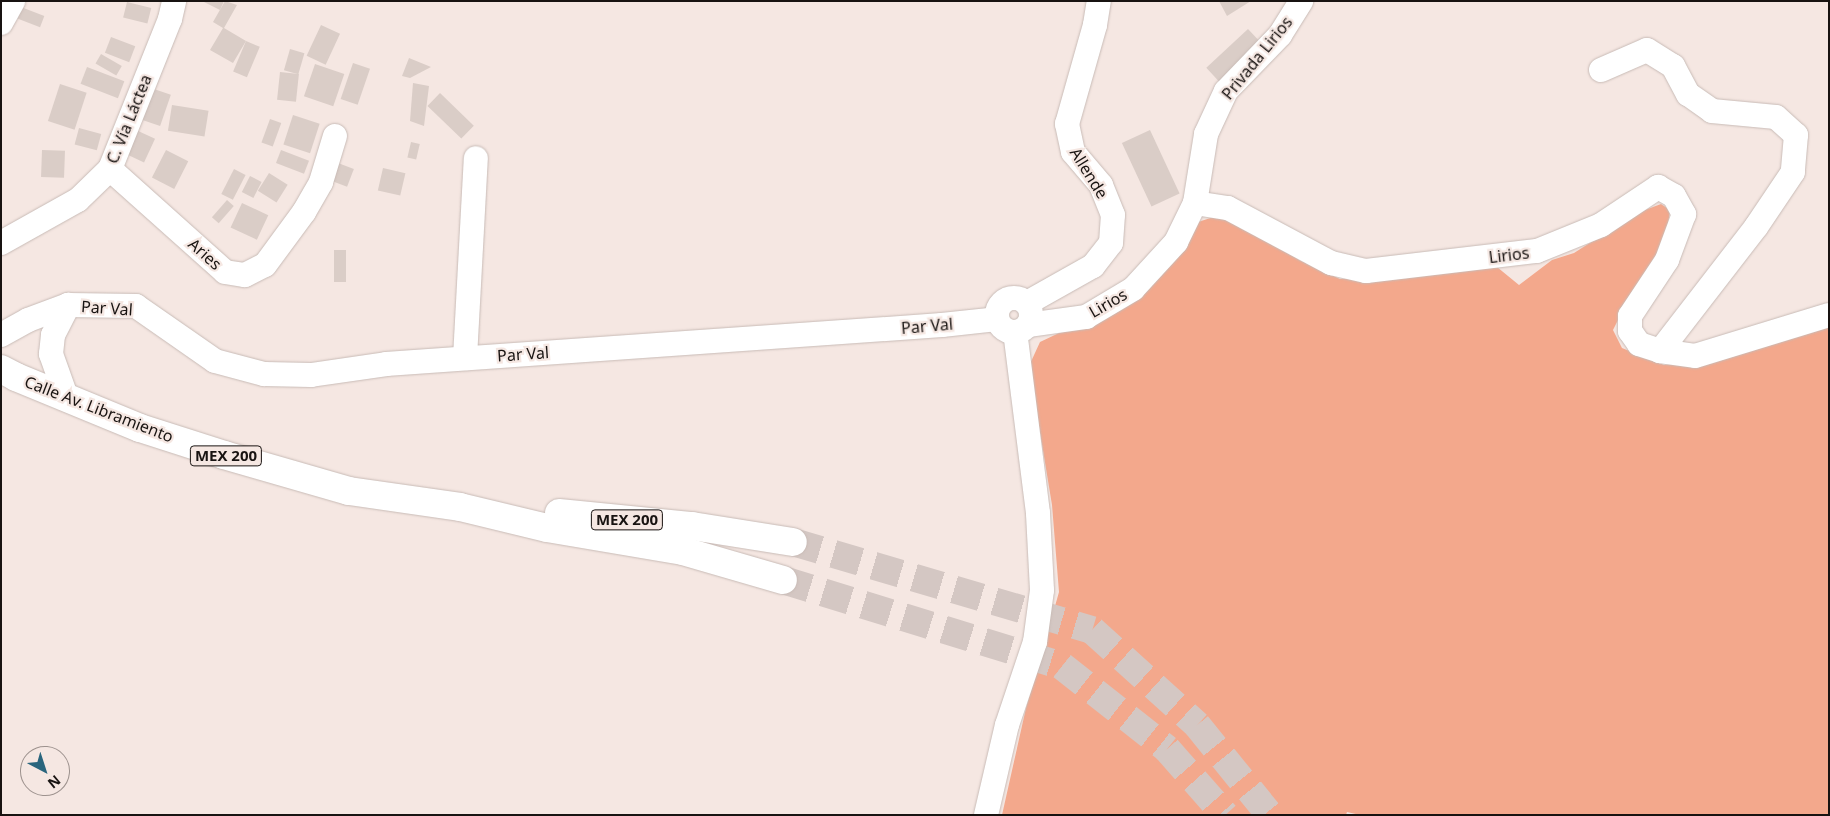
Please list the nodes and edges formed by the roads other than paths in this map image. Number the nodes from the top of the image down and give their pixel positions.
1 (13, 1) edge
2 (174, 1) edge
3 (1099, 1) edge
4 (1301, 1) edge
5 (1, 24) edge
6 (1601, 70) dead end
7 (335, 136) dead end
8 (476, 158) dead end
9 (110, 169) junction
10 (1195, 203) junction
11 (1, 243) edge
12 (68, 306) junction
13 (1829, 315) edge
14 (1017, 320) junction
15 (1, 335) edge
16 (1660, 352) junction
17 (465, 358) junction
18 (1, 369) edge
19 (67, 399) junction
20 (460, 507) junction
21 (793, 542) tunnel mouth
22 (783, 580) tunnel mouth
23 (986, 815) edge

1 - 5 street
2 - 9 street, C. Vía Láctea
3 - 14 street, Allende
4 - 10 street, Privada Lirios
6 - 16 street
7 - 9 street, Aries
8 - 17 street
9 - 11 street, C. Vía Láctea
10 - 14 street, Lirios
10 - 16 street, Lirios
12 - 15 street, Par Val
12 - 17 street, Par Val
12 - 19 street, Par Val
13 - 16 street, Lirios
14 - 17 street, Par Val
14 - 23 street
18 - 19 main road, Calle Av. Libramiento / MEX 200
19 - 20 main road, Calle Av. Libramiento / MEX 200
20 - 21 main road, Calle Av. Libramiento / MEX 200
20 - 22 main road, Calle Av. Libramiento / MEX 200

